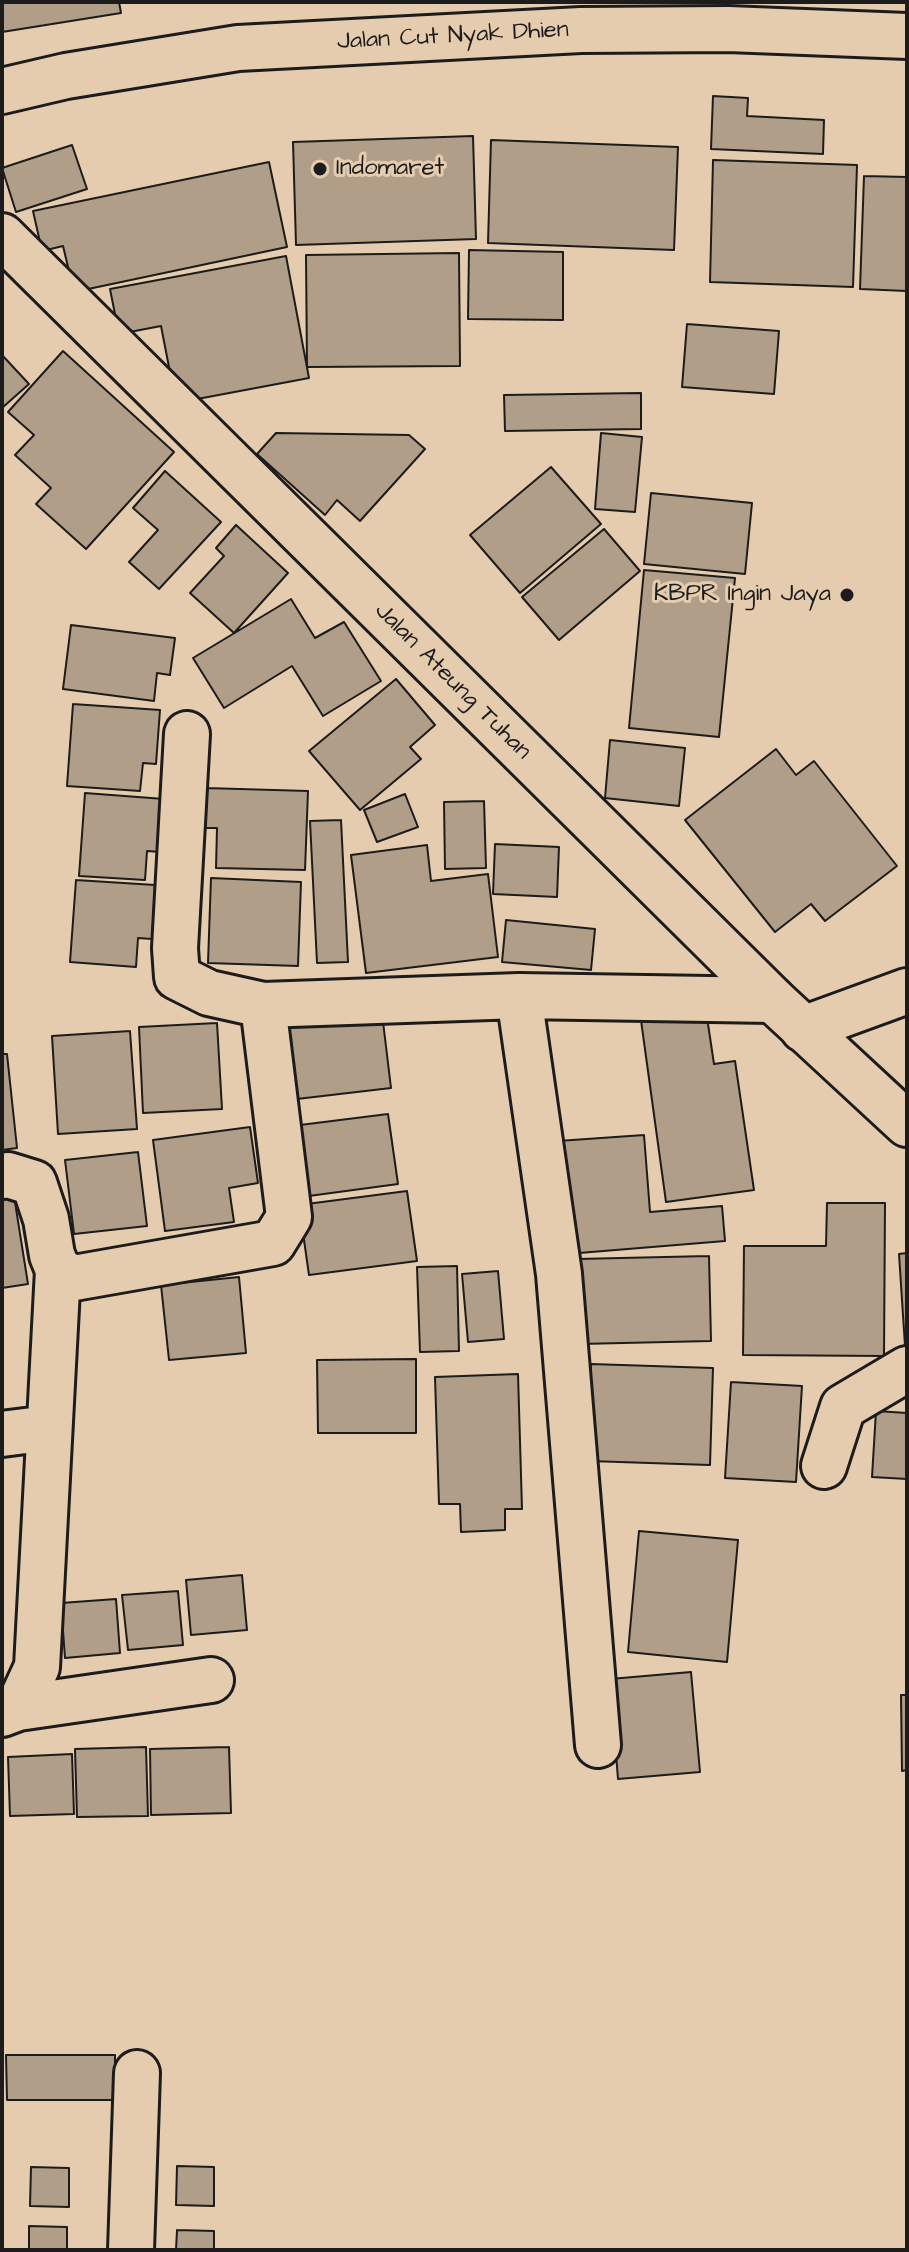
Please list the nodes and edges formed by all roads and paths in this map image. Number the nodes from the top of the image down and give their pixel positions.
1 (729, 15) edge
2 (907, 36) edge
3 (2, 91) edge
4 (2, 236) edge
5 (187, 734) dead end
6 (907, 991) edge
7 (519, 996) junction
8 (263, 1005) junction
9 (788, 1014) junction
10 (907, 1124) edge
11 (2, 1176) edge
12 (58, 1270) junction
13 (907, 1369) edge
14 (49, 1428) junction
15 (2, 1434) edge
16 (824, 1466) dead end
17 (211, 1680) dead end
18 (10, 1711) edge
19 (598, 1745) dead end
20 (137, 2073) dead end
21 (131, 2250) edge

1 - 2 main road, Jalan Cut Nyak Dhien
1 - 3 main road, Jalan Cut Nyak Dhien
4 - 9 main road, Jalan Ateung Tuhan
5 - 8 main road
6 - 9 main road
7 - 8 main road
7 - 9 main road
7 - 19 main road
8 - 12 main road
9 - 10 main road, Jalan Ateung Tuhan
11 - 12 main road
12 - 14 main road
13 - 16 main road
14 - 15 main road
14 - 18 main road
17 - 18 main road
20 - 21 main road

